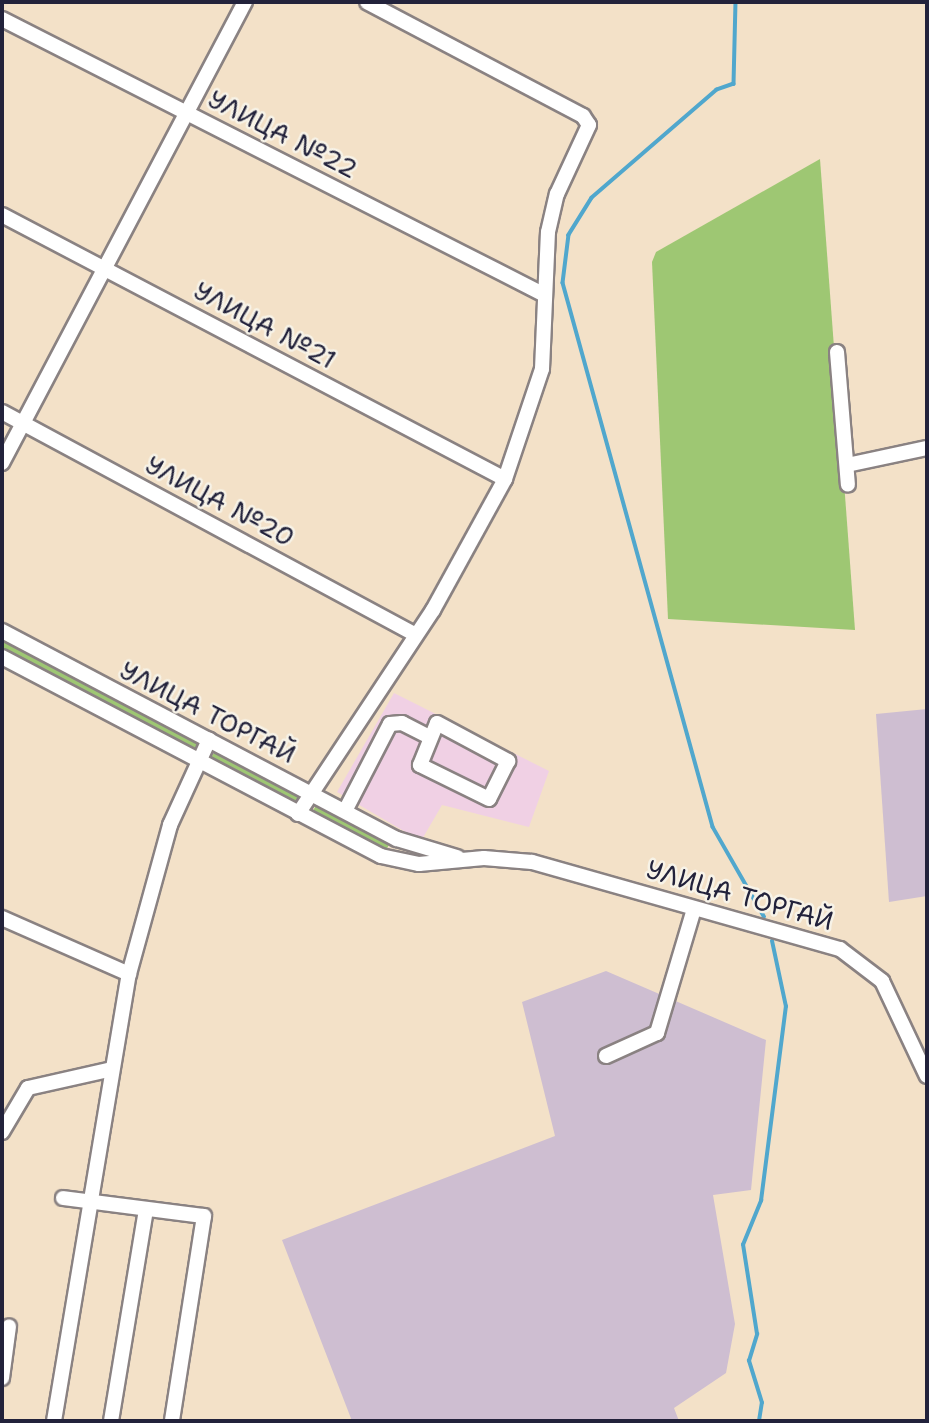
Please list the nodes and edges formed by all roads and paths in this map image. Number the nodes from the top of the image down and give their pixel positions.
1 (245, 2) edge
2 (368, 2) edge
3 (2, 19) edge
4 (187, 112) junction
5 (2, 215) edge
6 (104, 269) junction
7 (541, 293) junction
8 (837, 352) dead end
9 (2, 412) edge
10 (23, 423) junction
11 (927, 447) edge
12 (2, 463) edge
13 (847, 465) junction
14 (505, 479) junction
15 (848, 485) dead end
16 (2, 631) edge
17 (415, 634) junction
18 (2, 657) edge
19 (429, 737) junction
20 (209, 740) junction
21 (197, 761) junction
22 (312, 793) junction
23 (345, 811) junction
24 (298, 814) junction
25 (473, 859) junction
26 (694, 909) junction
27 (2, 918) edge
28 (129, 974) junction
29 (606, 1056) dead end
30 (112, 1069) junction
31 (927, 1076) edge
32 (2, 1132) edge
33 (88, 1194) junction
34 (63, 1198) dead end
35 (146, 1210) junction
36 (9, 1326) dead end
37 (2, 1378) edge
38 (54, 1421) edge
39 (111, 1421) edge
40 (172, 1421) edge

1 - 4 street
2 - 7 street
3 - 4 street, УЛИЦА №22
4 - 6 street
4 - 7 street, УЛИЦА №22
5 - 6 street, УЛИЦА №21
6 - 10 street
6 - 14 street, УЛИЦА №21
7 - 14 street
8 - 13 street
9 - 10 street, УЛИЦА №20
10 - 12 street
10 - 17 street, УЛИЦА №20
11 - 13 street
13 - 15 street
14 - 17 street
16 - 20 street, УЛИЦА ТОРГАЙ
17 - 22 street
18 - 21 street, УЛИЦА ТОРГАЙ
19 - 19 street
19 - 23 street
20 - 21 street
20 - 22 street, УЛИЦА ТОРГАЙ
21 - 24 street, УЛИЦА ТОРГАЙ
21 - 28 street
22 - 23 street, УЛИЦА ТОРГАЙ
22 - 24 street
23 - 25 street, УЛИЦА ТОРГАЙ
24 - 25 street, УЛИЦА ТОРГАЙ
25 - 26 street, УЛИЦА ТОРГАЙ
26 - 29 street
26 - 31 street, УЛИЦА ТОРГАЙ
27 - 28 street
28 - 30 street
30 - 32 street
30 - 33 street
33 - 34 street
33 - 35 street
33 - 38 street
35 - 39 street
35 - 40 street
36 - 37 street

